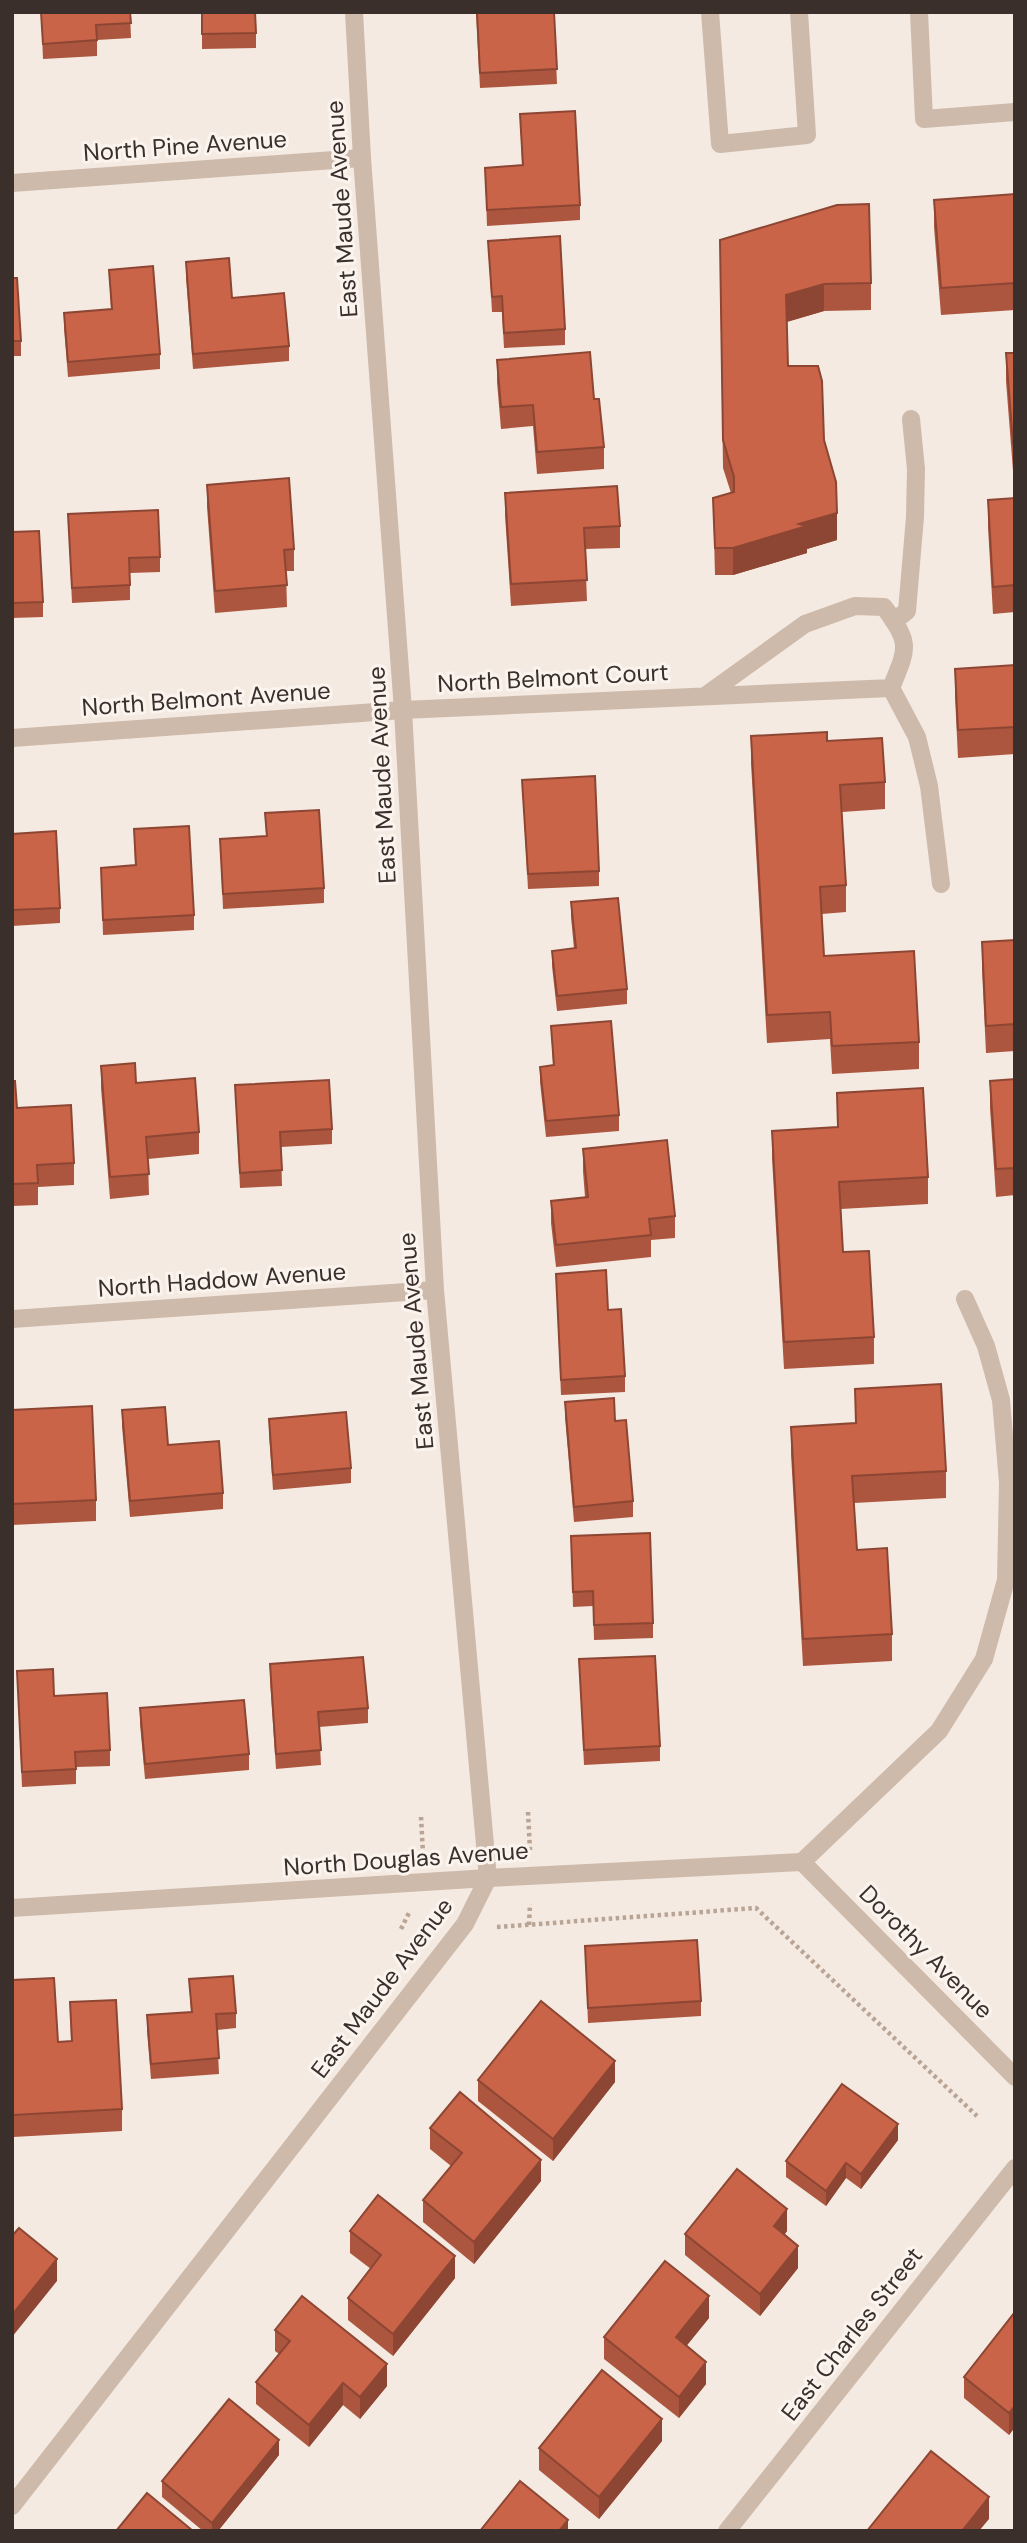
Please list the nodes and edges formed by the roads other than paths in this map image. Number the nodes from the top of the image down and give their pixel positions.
1 (354, 12) edge
2 (710, 12) edge
3 (799, 12) edge
4 (919, 12) edge
5 (1015, 112) edge
6 (362, 158) junction
7 (12, 183) edge
8 (911, 419) dead end
9 (894, 621) junction
10 (891, 688) junction
11 (705, 696) junction
12 (403, 710) junction
13 (12, 738) edge
14 (942, 884) dead end
15 (435, 1290) junction
16 (965, 1299) dead end
17 (12, 1320) edge
18 (802, 1861) junction
19 (488, 1878) junction
20 (12, 1908) edge
21 (1015, 2077) edge
22 (1015, 2168) edge
23 (12, 2506) edge
24 (727, 2531) edge

1 - 6 street, East Maude Avenue
2 - 3 street
4 - 5 street
6 - 7 street, North Pine Avenue
6 - 12 street, East Maude Avenue
8 - 9 street
9 - 10 street
9 - 11 street
10 - 11 street, North Belmont Court
10 - 14 street
11 - 12 street, North Belmont Court
12 - 13 street, North Belmont Avenue
12 - 15 street, East Maude Avenue
15 - 17 street, North Haddow Avenue
15 - 19 street, East Maude Avenue
16 - 18 street
18 - 19 street, North Douglas Avenue
18 - 21 street, Dorothy Avenue
19 - 20 street, North Douglas Avenue
19 - 23 street, East Maude Avenue
22 - 24 street, East Charles Street

